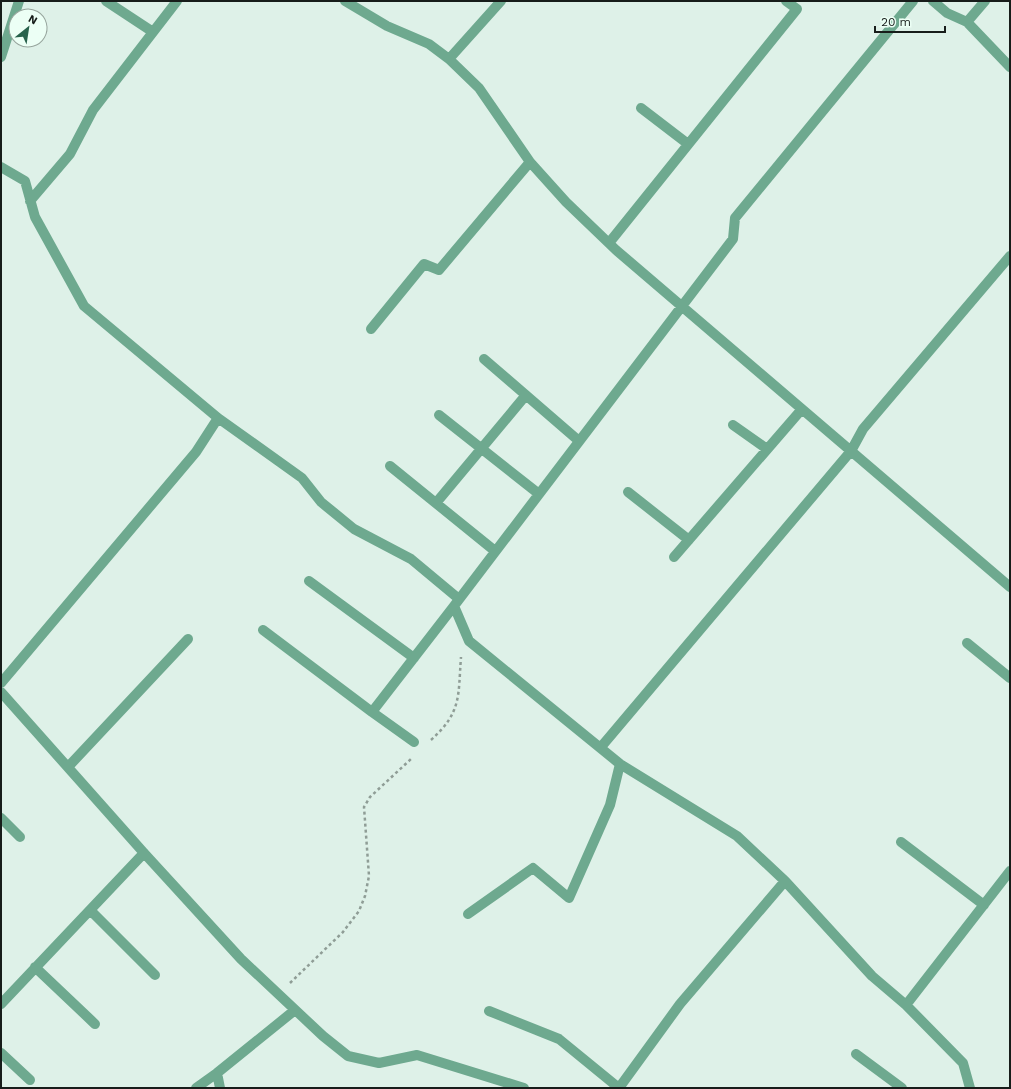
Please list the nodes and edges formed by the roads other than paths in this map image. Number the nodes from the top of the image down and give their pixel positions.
1 (19, 1) edge
2 (106, 1) edge
3 (177, 1) edge
4 (345, 1) edge
5 (501, 1) edge
6 (786, 1) edge
7 (913, 1) edge
8 (933, 1) edge
9 (985, 1) edge
10 (967, 22) junction
11 (153, 32) junction
12 (1, 57) edge
13 (449, 59) junction
14 (1010, 67) edge
15 (641, 108) dead end
16 (688, 144) junction
17 (530, 162) junction
18 (1, 167) edge
19 (30, 201) junction
20 (609, 243) junction
21 (1010, 256) edge
22 (681, 305) junction
23 (371, 329) dead end
24 (484, 359) dead end
25 (526, 395) junction
26 (802, 409) junction
27 (439, 415) dead end
28 (218, 418) junction
29 (733, 425) dead end
30 (579, 441) junction
31 (482, 448) junction
32 (767, 449) junction
33 (851, 451) junction
34 (390, 466) dead end
35 (628, 492) dead end
36 (539, 494) junction
37 (436, 503) junction
38 (689, 540) junction
39 (495, 552) junction
40 (674, 557) dead end
41 (309, 581) dead end
42 (1010, 587) edge
43 (457, 603) junction
44 (263, 630) dead end
45 (188, 639) dead end
46 (967, 643) dead end
47 (414, 658) junction
48 (1010, 678) edge
49 (1, 683) edge
50 (1, 692) edge
51 (372, 712) junction
52 (414, 742) dead end
53 (601, 747) junction
54 (620, 764) junction
55 (68, 767) junction
56 (1, 818) edge
57 (20, 837) dead end
58 (901, 842) dead end
59 (144, 853) junction
60 (1010, 871) edge
61 (785, 881) junction
62 (984, 905) junction
63 (90, 910) junction
64 (468, 914) dead end
65 (35, 967) junction
66 (155, 975) dead end
67 (1, 1004) edge
68 (906, 1005) junction
69 (295, 1010) junction
70 (489, 1011) dead end
71 (95, 1024) dead end
72 (1, 1054) edge
73 (856, 1054) dead end
74 (216, 1073) junction
75 (30, 1080) dead end
76 (196, 1088) edge
77 (220, 1088) edge
78 (524, 1088) edge
79 (902, 1088) edge
80 (970, 1088) edge

1 - 12 street
2 - 11 street
3 - 11 street
4 - 13 street
5 - 13 street
6 - 16 street
7 - 22 street
8 - 10 street
9 - 10 street
10 - 14 street
11 - 19 street
13 - 17 street
15 - 16 street
16 - 20 street
17 - 20 street
17 - 23 street
18 - 19 street
19 - 28 street
20 - 22 street
21 - 33 street
22 - 26 street
22 - 30 street
24 - 25 street
25 - 30 street
25 - 31 street
26 - 32 street
26 - 33 street
27 - 31 street
28 - 43 street
28 - 49 street
29 - 32 street
30 - 36 street
31 - 36 street
31 - 37 street
32 - 38 street
33 - 42 street
33 - 53 street
34 - 37 street
35 - 38 street
36 - 39 street
37 - 39 street
38 - 40 street
39 - 43 street
41 - 47 street
43 - 47 street
43 - 53 street
44 - 51 street
45 - 55 street
46 - 48 street
47 - 51 street
50 - 55 street
51 - 52 street
53 - 54 street
54 - 61 street
54 - 64 street
55 - 59 street
56 - 57 street
58 - 62 street
59 - 63 street
59 - 69 street
60 - 62 street
61 - 68 street
61 - 70 street
62 - 68 street
63 - 65 street
63 - 66 street
65 - 67 street
65 - 71 street
68 - 80 street
69 - 74 street
69 - 78 street
72 - 75 street
73 - 79 street
74 - 76 street
74 - 77 street

